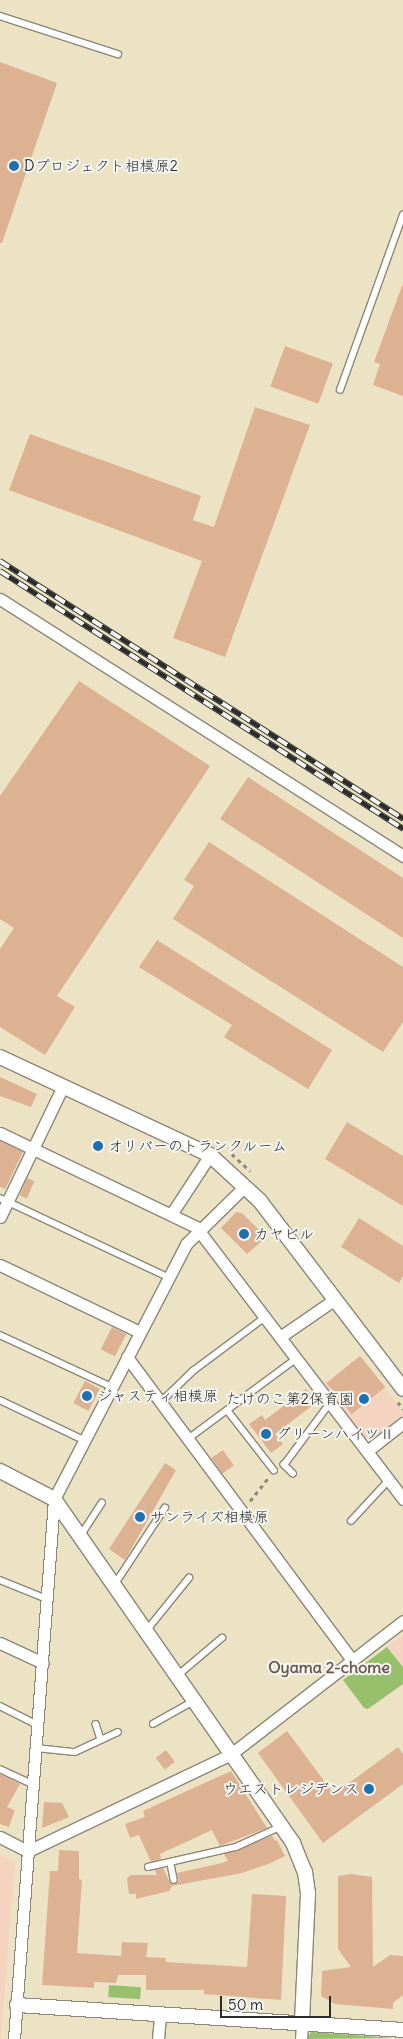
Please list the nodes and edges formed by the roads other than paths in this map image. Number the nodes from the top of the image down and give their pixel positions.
1 (0, 16) edge
2 (118, 54) dead end
3 (403, 214) edge
4 (340, 390) dead end
5 (0, 598) edge
6 (403, 856) edge
7 (0, 1057) edge
8 (63, 1086) junction
9 (0, 1133) edge
10 (33, 1149) junction
11 (210, 1155) junction
12 (245, 1186) junction
13 (4, 1200) edge
14 (172, 1213) junction
15 (0, 1217) edge
16 (200, 1231) junction
17 (0, 1265) edge
18 (168, 1277) junction
19 (334, 1299) junction
20 (264, 1318) junction
21 (140, 1332) junction
22 (0, 1335) edge
23 (280, 1337) junction
24 (127, 1357) junction
25 (297, 1358) junction
26 (112, 1387) junction
27 (403, 1389) edge
28 (0, 1400) edge
29 (161, 1402) junction
30 (330, 1403) junction
31 (228, 1411) junction
32 (403, 1423) edge
33 (188, 1439) junction
34 (84, 1440) junction
35 (367, 1451) junction
36 (274, 1470) dead end
37 (293, 1474) dead end
38 (2, 1476) edge
39 (389, 1480) junction
40 (54, 1499) junction
41 (403, 1499) edge
42 (102, 1503) dead end
43 (165, 1508) dead end
44 (351, 1520) dead end
45 (80, 1536) junction
46 (189, 1578) dead end
47 (0, 1580) edge
48 (114, 1585) junction
49 (47, 1599) junction
50 (403, 1621) edge
51 (146, 1631) junction
52 (222, 1638) dead end
53 (0, 1643) edge
54 (352, 1660) junction
55 (43, 1663) junction
56 (177, 1676) junction
57 (194, 1701) junction
58 (0, 1706) edge
59 (96, 1724) dead end
60 (153, 1724) dead end
61 (38, 1725) junction
62 (118, 1732) dead end
63 (101, 1739) junction
64 (36, 1748) junction
65 (231, 1754) junction
66 (0, 1769) edge
67 (34, 1785) junction
68 (283, 1826) junction
69 (0, 1837) edge
70 (28, 1851) junction
71 (171, 1864) junction
72 (148, 1867) dead end
73 (174, 1880) dead end
74 (17, 2005) junction
75 (160, 2015) junction
76 (302, 2024) junction
77 (403, 2030) edge
78 (14, 2039) edge
79 (158, 2039) edge
80 (301, 2039) edge

1 - 2 lane
3 - 4 lane
5 - 6 street
7 - 8 street
8 - 10 street
8 - 11 street
9 - 10 street
10 - 13 street
10 - 14 street
11 - 12 street
11 - 14 street
12 - 16 street
12 - 19 street
13 - 15 street
13 - 18 lane
14 - 16 street
16 - 18 street
16 - 20 street
17 - 21 street
18 - 21 street
19 - 23 street
19 - 27 street
20 - 23 street
20 - 29 lane
21 - 24 street
22 - 26 lane
23 - 25 street
24 - 26 street
24 - 29 street
25 - 30 street
25 - 31 lane
26 - 34 street
28 - 34 lane
29 - 33 street
30 - 35 street
30 - 37 lane
31 - 33 lane
31 - 36 lane
32 - 35 street
33 - 54 street
34 - 40 street
35 - 39 street
38 - 40 street
39 - 41 street
39 - 44 lane
40 - 45 street
40 - 49 street
42 - 45 lane
43 - 48 lane
45 - 48 street
46 - 51 lane
47 - 49 lane
48 - 51 street
49 - 55 street
50 - 54 street
51 - 56 street
52 - 56 lane
53 - 55 street
54 - 65 street
55 - 61 street
56 - 57 street
57 - 60 lane
57 - 65 street
58 - 61 lane
59 - 63 lane
61 - 64 street
62 - 63 lane
63 - 64 lane
64 - 67 street
65 - 68 street
65 - 70 street
66 - 67 lane
67 - 70 street
68 - 71 lane
68 - 76 street
69 - 70 street
70 - 74 street
71 - 72 lane
71 - 73 lane
74 - 75 street
74 - 78 street
75 - 76 street
75 - 79 street
76 - 77 street
76 - 80 street

